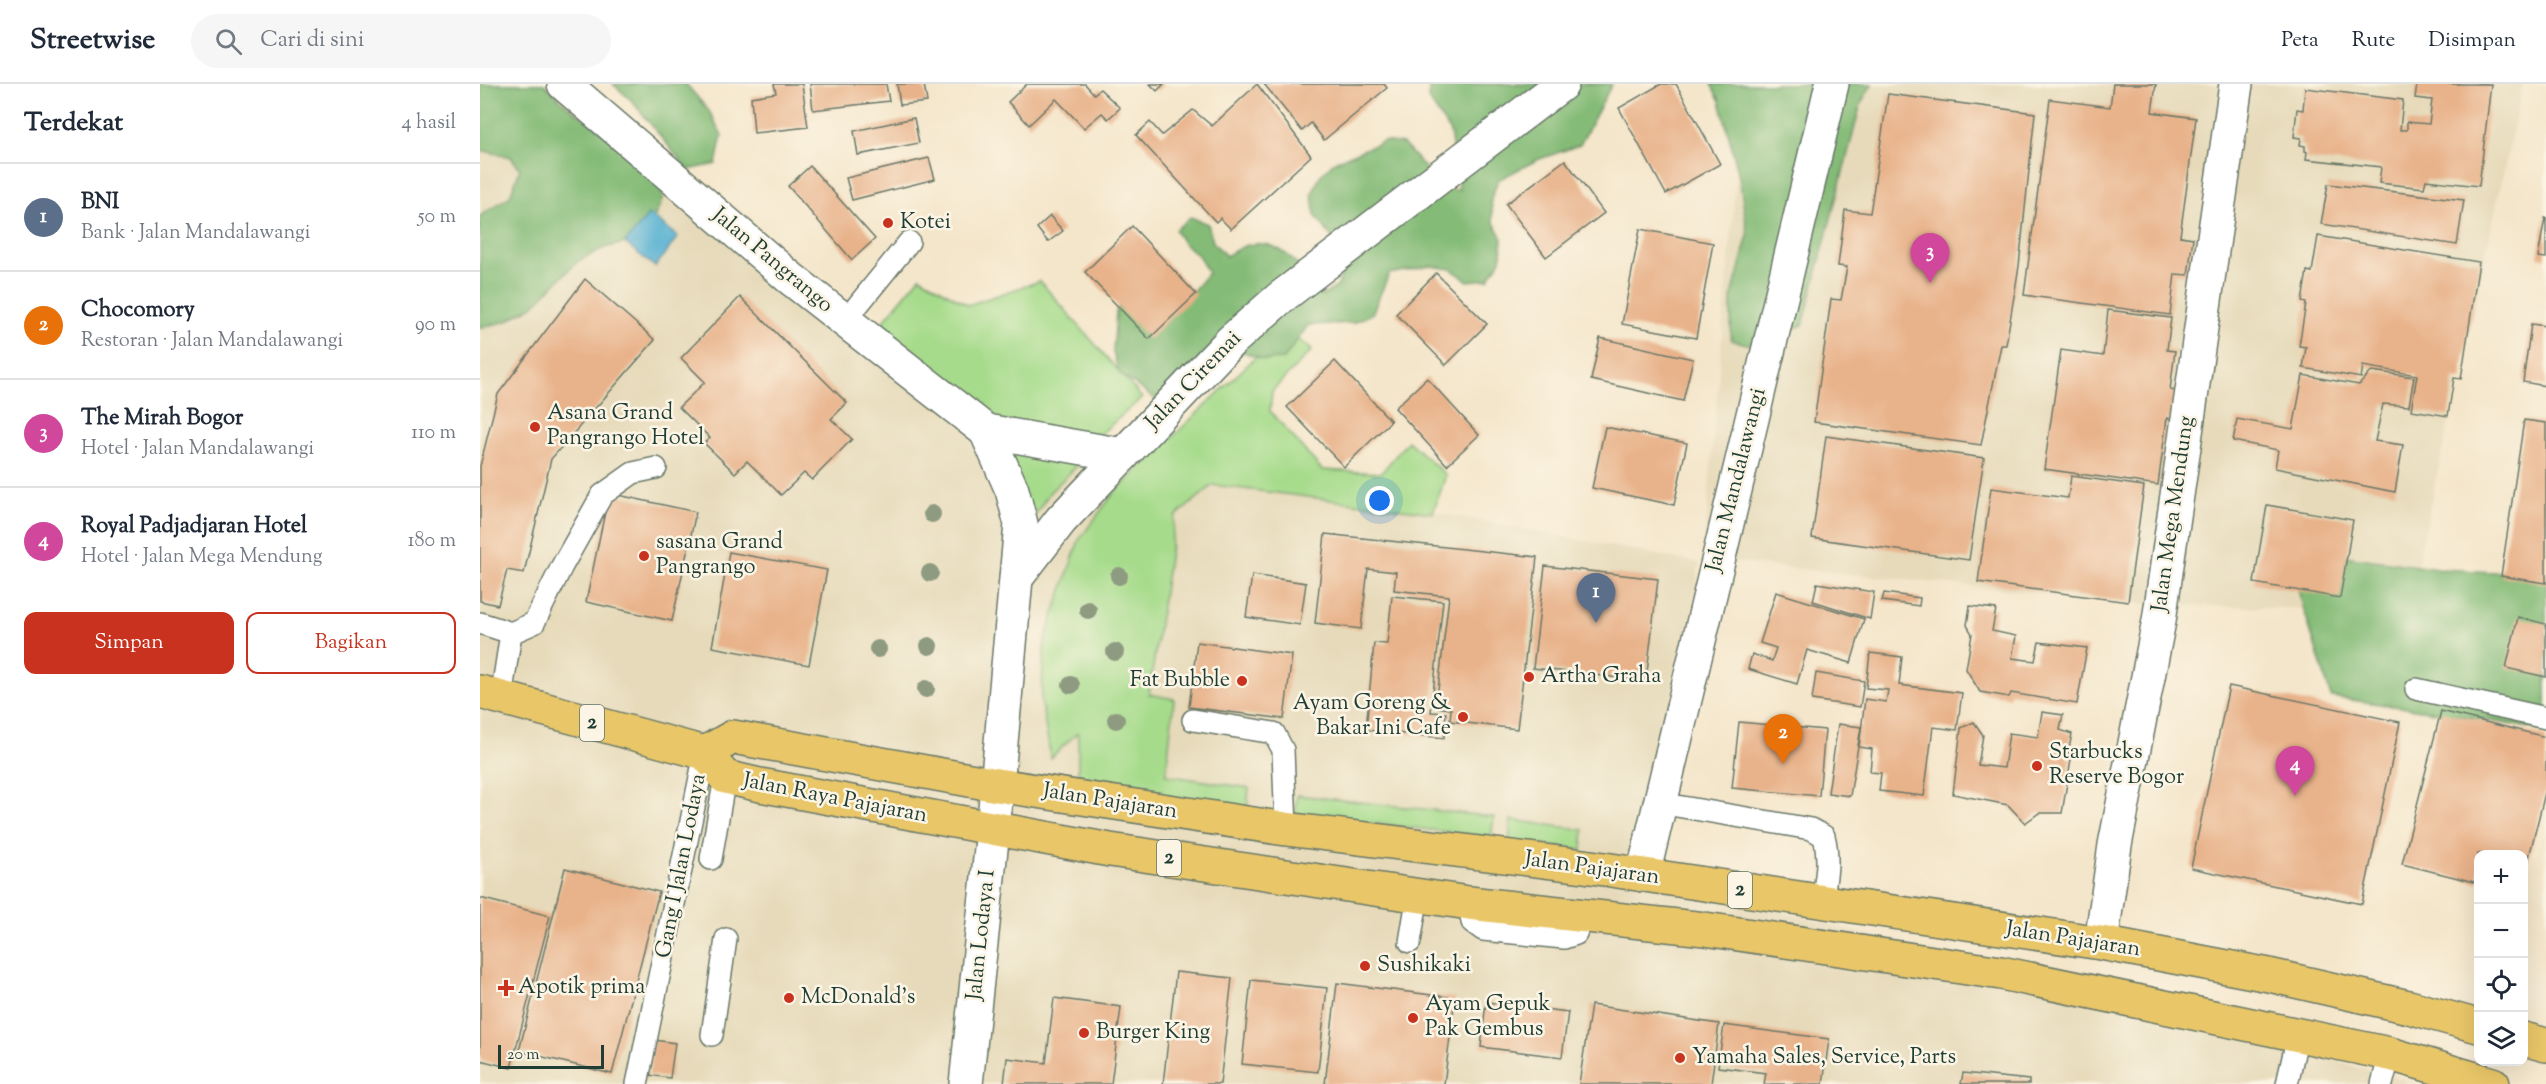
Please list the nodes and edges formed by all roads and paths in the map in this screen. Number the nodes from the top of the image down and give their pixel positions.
1 (564, 84) edge
2 (1562, 84) edge
3 (1832, 84) edge
4 (2236, 84) edge
5 (909, 242) dead end
6 (845, 321) junction
7 (986, 431) junction
8 (1123, 455) junction
9 (656, 468) dead end
10 (1017, 577) junction
11 (480, 623) edge
12 (511, 633) junction
13 (2416, 689) dead end
14 (490, 695) edge
15 (2546, 718) edge
16 (1193, 720) dead end
17 (715, 765) junction
18 (997, 785) junction
19 (1659, 803) junction
20 (1286, 829) junction
21 (993, 830) junction
22 (711, 859) dead end
23 (1643, 875) junction
24 (1418, 894) junction
25 (1822, 902) junction
26 (726, 939) dead end
27 (1410, 942) dead end
28 (2101, 943) junction
29 (2474, 1025) edge
30 (712, 1035) dead end
31 (2298, 1035) junction
32 (2528, 1040) edge
33 (2546, 1045) edge
34 (2386, 1069) edge
35 (2440, 1077) edge
36 (637, 1084) edge
37 (966, 1084) edge
38 (2288, 1084) edge
39 (2493, 1084) edge

1 - 6 street, Jalan Pangrango
2 - 8 street, Jalan Ciremai
3 - 19 street, Jalan Mandalawangi
4 - 28 street, Jalan Mega Mendung
5 - 6 lane
6 - 7 street, Jalan Pangrango
7 - 8 street, Jalan Pangrango
7 - 10 street, Jalan Pangrango
8 - 10 street, Jalan Ciremai
9 - 12 lane
10 - 18 street
11 - 12 lane
12 - 14 lane
13 - 15 lane
14 - 17 highway, Jalan Raya Pajajaran / 2
16 - 20 lane
17 - 18 highway, Jalan Pajajaran / 2
17 - 21 highway, Jalan Raya Pajajaran / 2
17 - 22 lane
17 - 36 lane, Gang I Jalan Lodaya
18 - 20 highway, Jalan Pajajaran / 2
18 - 21 street, Jalan Lodaya I
19 - 23 street, Jalan Mandalawangi
19 - 25 lane
20 - 23 highway, Jalan Pajajaran / 2
21 - 24 highway, Jalan Pajajaran / 2
21 - 37 street, Jalan Lodaya I
23 - 25 highway, Jalan Pajajaran / 2
24 - 27 lane
24 - 31 highway, Jalan Pajajaran / 2
25 - 28 highway, Jalan Pajajaran / 2
26 - 30 lane
28 - 29 highway, Jalan Pajajaran / 2
31 - 34 highway, Jalan Pajajaran / 2
31 - 38 lane
32 - 33 highway
34 - 35 highway, Jalan Pajajaran / 2
35 - 39 highway, Jalan Pajajaran / 2

